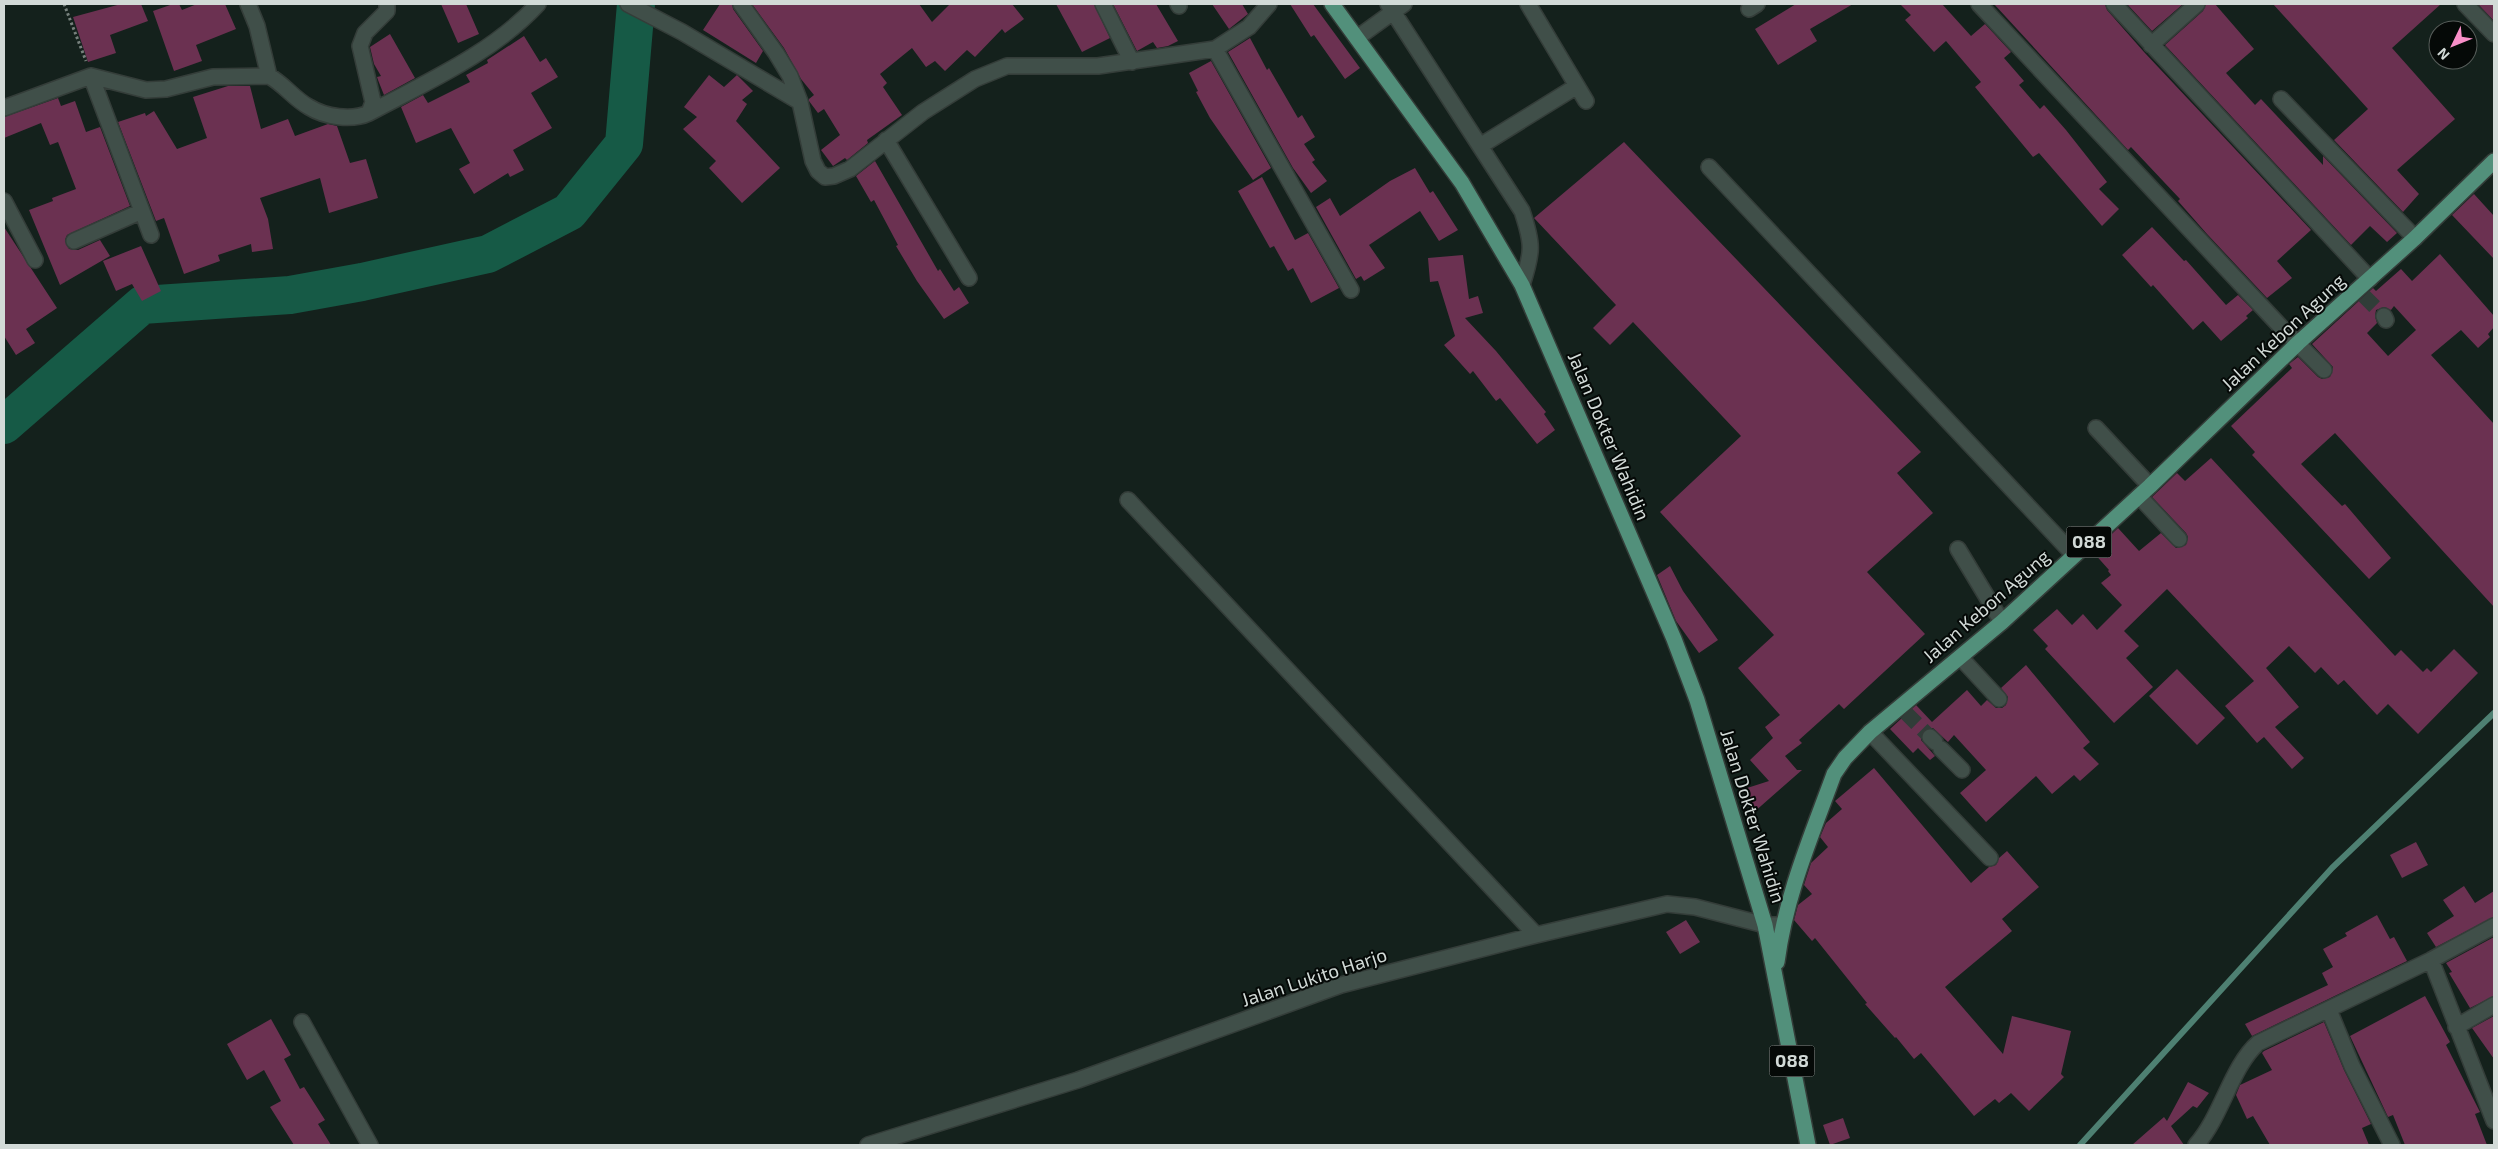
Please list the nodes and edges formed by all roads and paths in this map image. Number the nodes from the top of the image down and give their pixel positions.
1 (64, 4) edge
2 (248, 4) edge
3 (386, 4) edge
4 (538, 4) edge
5 (628, 4) edge
6 (740, 4) edge
7 (1103, 4) edge
8 (1269, 4) edge
9 (1332, 4) edge
10 (1528, 4) edge
11 (1979, 4) edge
12 (2114, 4) edge
13 (2197, 4) edge
14 (2465, 4) edge
15 (1395, 6) edge
16 (2494, 34) edge
17 (1357, 38) junction
18 (2151, 45) junction
19 (1215, 48) junction
20 (1132, 62) junction
21 (91, 76) junction
22 (269, 76) junction
23 (1577, 86) junction
24 (2282, 99) dead end
25 (1586, 101) dead end
26 (800, 102) junction
27 (4, 108) edge
28 (369, 113) junction
29 (886, 140) junction
30 (1480, 146) junction
31 (2494, 161) edge
32 (1709, 167) dead end
33 (6, 209) edge
34 (142, 211) junction
35 (151, 235) dead end
36 (2415, 238) junction
37 (74, 241) dead end
38 (35, 260) dead end
39 (969, 278) dead end
40 (2370, 279) junction
41 (1522, 285) junction
42 (1351, 290) dead end
43 (2298, 343) junction
44 (2324, 370) dead end
45 (2096, 428) dead end
46 (2145, 491) junction
47 (1128, 500) dead end
48 (2179, 539) dead end
49 (1958, 549) dead end
50 (2074, 555) junction
51 (2002, 622) junction
52 (1960, 657) junction
53 (2000, 699) dead end
54 (1870, 732) junction
55 (1935, 742) tunnel mouth
56 (1962, 770) dead end
57 (1990, 858) dead end
58 (1765, 925) junction
59 (1782, 926) junction
60 (2494, 926) edge
61 (1536, 935) junction
62 (2431, 960) junction
63 (1775, 976) junction
64 (2494, 1005) edge
65 (2329, 1010) junction
66 (302, 1022) dead end
67 (2456, 1027) junction
68 (2494, 1120) edge
69 (370, 1145) edge
70 (868, 1145) edge
71 (1808, 1145) edge
72 (2196, 1145) edge
73 (2392, 1145) edge

1 - 21 path
2 - 22 street
3 - 28 street
4 - 28 street
5 - 26 street
6 - 26 street
7 - 20 street
8 - 19 street
9 - 17 main road, Jalan Dokter Wahidin
10 - 23 street
11 - 43 street
12 - 18 street
13 - 18 street
14 - 16 street
15 - 17 street
15 - 30 street
17 - 41 main road, Jalan Dokter Wahidin
18 - 40 street
19 - 20 street
19 - 42 street
20 - 29 street
21 - 22 street
21 - 27 street
21 - 34 street
22 - 28 street
23 - 25 street
23 - 30 street
24 - 36 street
26 - 29 street
29 - 39 street
30 - 41 street
31 - 36 main road, Jalan Kebon Agung / 088
32 - 50 street
33 - 38 street
34 - 35 street
34 - 37 street
36 - 40 main road, Jalan Kebon Agung / 088
40 - 43 main road, Jalan Kebon Agung / 088
41 - 58 main road, Jalan Dokter Wahidin
43 - 44 street
43 - 46 main road, Jalan Kebon Agung / 088
45 - 46 street
46 - 48 street
46 - 50 main road, Jalan Kebon Agung / 088
47 - 61 street
49 - 51 street
50 - 51 main road, Jalan Kebon Agung / 088
51 - 52 main road, Jalan Kebon Agung / 088
52 - 53 street
52 - 54 main road, Jalan Kebon Agung / 088
54 - 57 street
54 - 59 main road, Jalan Kebon Agung / 088
55 - 56 street
58 - 59 street, Jalan Lukito Harjo
58 - 61 street, Jalan Lukito Harjo
58 - 63 main road, Jalan Kebon Agung
59 - 63 main road, Jalan Kebon Agung / 088
60 - 62 street
61 - 70 street, Jalan Lukito Harjo
62 - 65 street
62 - 67 street
63 - 71 main road, Jalan Kebon Agung / 088
64 - 67 street
65 - 72 street
65 - 73 street
66 - 69 street
67 - 68 street

